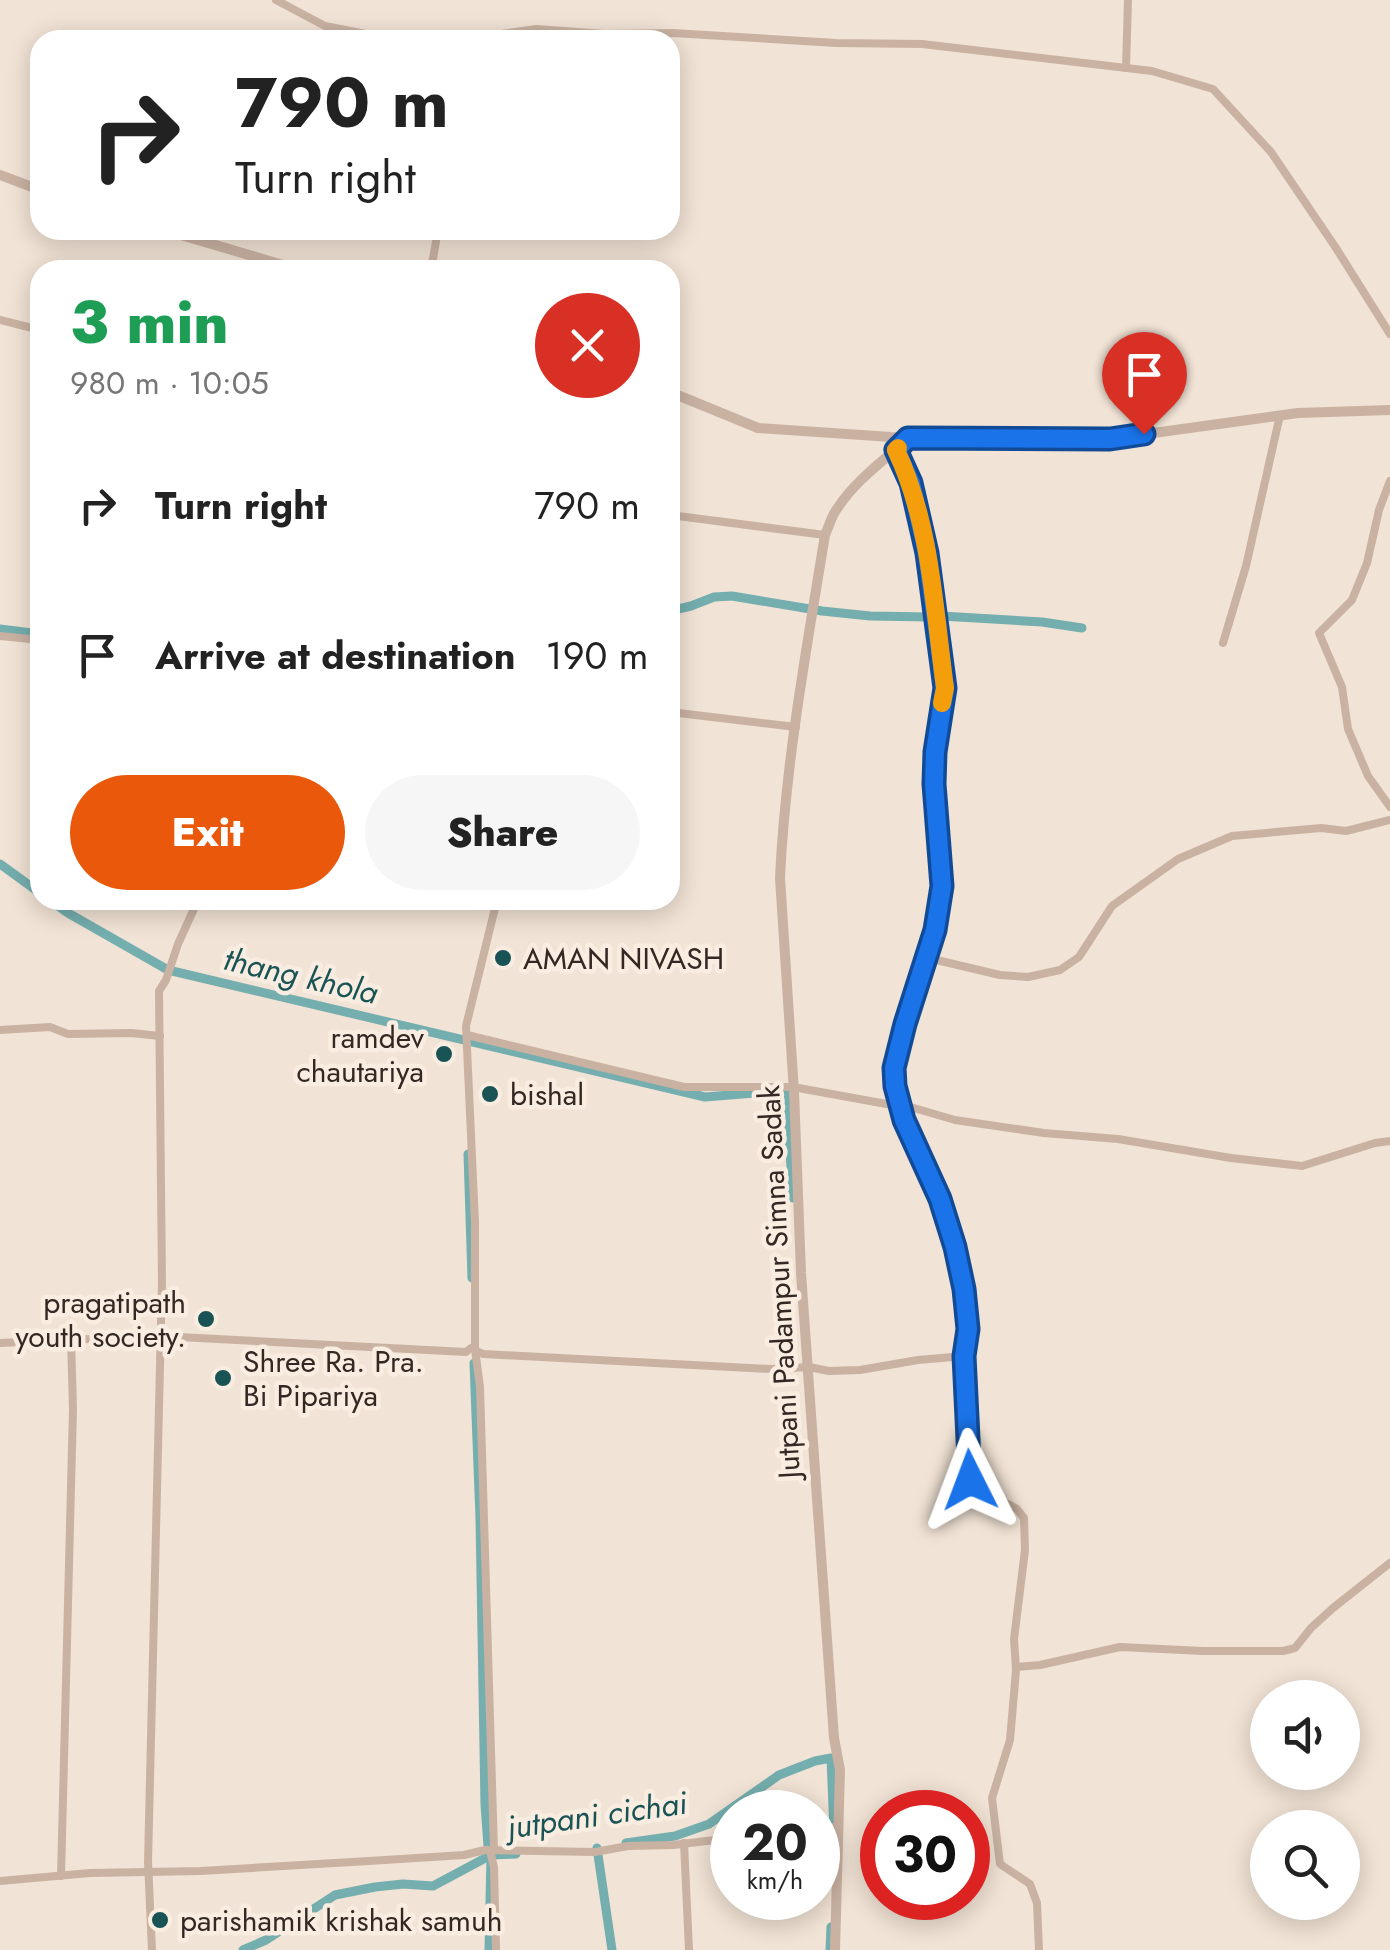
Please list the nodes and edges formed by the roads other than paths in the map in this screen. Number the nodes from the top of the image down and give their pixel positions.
1 (276, 0) edge
2 (1128, 0) edge
3 (346, 30) edge
4 (680, 33) edge
5 (1126, 68) junction
6 (0, 174) edge
7 (30, 186) edge
8 (198, 240) edge
9 (266, 260) edge
10 (0, 320) edge
11 (30, 328) edge
12 (1390, 334) edge
13 (680, 396) edge
14 (1390, 410) edge
15 (1280, 416) junction
16 (908, 438) junction
17 (896, 450) junction
18 (1390, 481) edge
19 (680, 516) edge
20 (826, 536) junction
21 (0, 636) edge
22 (30, 639) edge
23 (1223, 643) dead end
24 (680, 713) edge
25 (796, 726) junction
26 (1390, 807) edge
27 (1390, 820) edge
28 (193, 910) edge
29 (494, 910) edge
30 (928, 958) junction
31 (0, 1030) edge
32 (160, 1036) junction
33 (467, 1036) junction
34 (793, 1087) junction
35 (900, 1104) junction
36 (1390, 1140) edge
37 (159, 1336) junction
38 (71, 1340) junction
39 (0, 1343) edge
40 (474, 1349) junction
41 (964, 1356) junction
42 (803, 1368) junction
43 (1390, 1563) edge
44 (1016, 1667) junction
45 (840, 1790) edge
46 (710, 1840) edge
47 (684, 1843) junction
48 (490, 1850) junction
49 (148, 1871) junction
50 (61, 1876) junction
51 (0, 1880) edge
52 (836, 1920) edge
53 (152, 1950) edge
54 (496, 1950) edge
55 (689, 1950) edge
56 (835, 1950) edge
57 (1039, 1950) edge

1 - 3 street
2 - 5 street
4 - 5 street
5 - 12 street
6 - 7 street
8 - 9 street
10 - 11 street
13 - 16 street
14 - 15 street
15 - 16 street
15 - 23 street
16 - 17 street, Jutpani Padampur Simna Sadak
17 - 20 street, Jutpani Padampur Simna Sadak
17 - 30 street
18 - 26 street
19 - 20 street
20 - 25 street, Jutpani Padampur Simna Sadak
21 - 22 street
24 - 25 street
25 - 34 street, Jutpani Padampur Simna Sadak
27 - 30 street
28 - 32 street
29 - 33 street
30 - 35 street
31 - 32 street
32 - 37 street
33 - 34 street
33 - 40 street
34 - 35 street
34 - 42 street, Jutpani Padampur Simna Sadak
35 - 36 street
35 - 41 street
37 - 38 street
37 - 40 street
37 - 49 street
38 - 39 street
38 - 50 street
40 - 42 street
40 - 48 street
41 - 42 street
41 - 44 street
42 - 45 street, Jutpani Padampur Simna Sadak
43 - 44 street
44 - 57 street
46 - 47 street
47 - 48 street
47 - 55 street
48 - 49 street
48 - 54 street
49 - 50 street
49 - 53 street
50 - 51 street
52 - 56 street, Jutpani Padampur Simna Sadak

